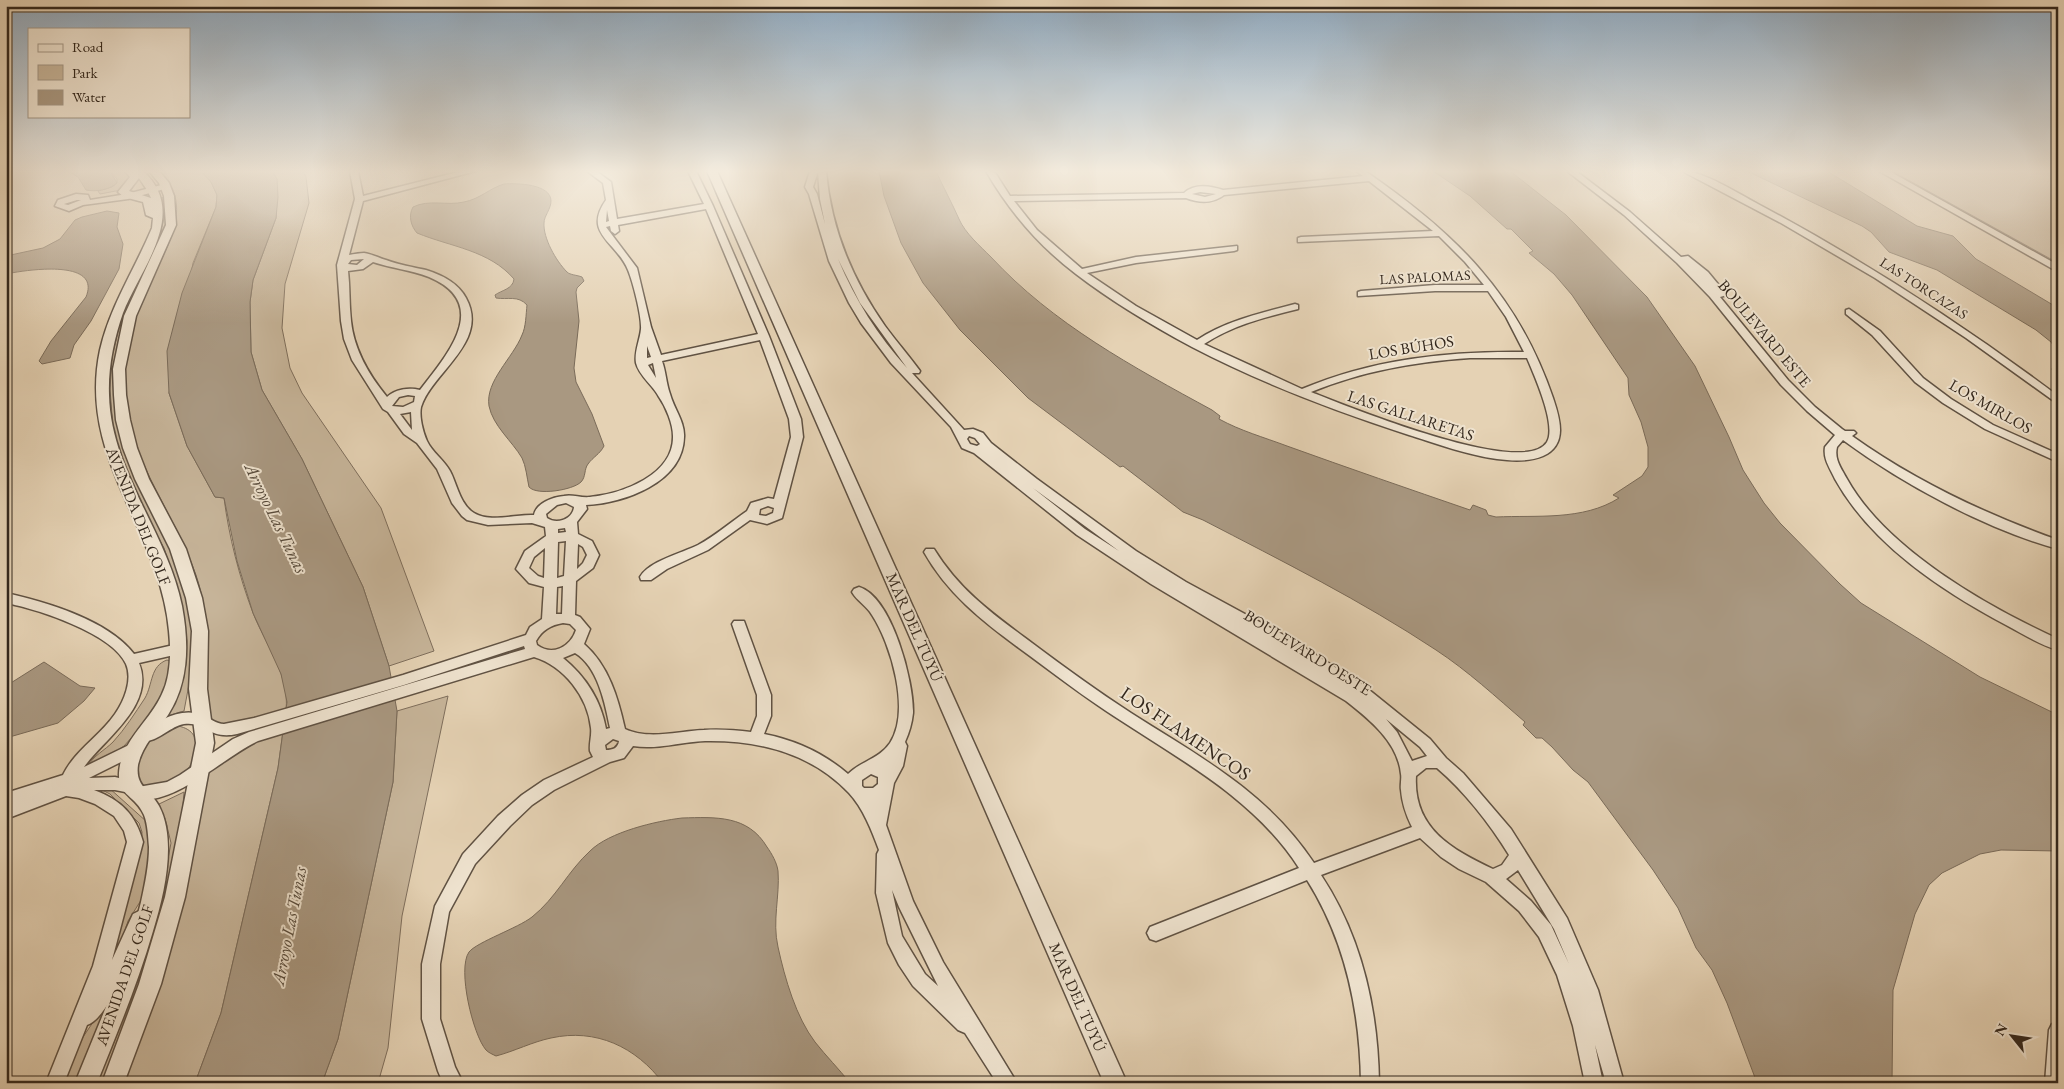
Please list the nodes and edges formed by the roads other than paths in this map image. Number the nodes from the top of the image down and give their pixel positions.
1 (151, 222) edge
2 (156, 222) edge
3 (171, 222) edge
4 (353, 222) edge
5 (601, 222) edge
6 (619, 222) edge
7 (716, 222) edge
8 (735, 222) edge
9 (826, 222) edge
10 (1025, 222) edge
11 (1428, 222) edge
12 (1640, 222) edge
13 (1640, 222) edge
14 (1787, 222) edge
15 (1973, 222) edge
16 (612, 223) junction
17 (601, 225) junction
18 (1441, 233) junction
19 (349, 237) junction
20 (152, 240) junction
21 (1301, 240) dead end
22 (619, 248) junction
23 (1234, 248) dead end
24 (367, 257) junction
25 (388, 264) junction
26 (357, 267) junction
27 (343, 268) junction
28 (2058, 269) edge
29 (1079, 272) junction
30 (1700, 276) junction
31 (1490, 288) junction
32 (1360, 294) dead end
33 (1295, 307) dead end
34 (1849, 312) dead end
35 (646, 328) junction
36 (764, 336) junction
37 (1756, 342) junction
38 (1196, 344) junction
39 (1529, 355) junction
40 (657, 358) junction
41 (641, 362) junction
42 (431, 381) junction
43 (377, 392) junction
44 (408, 392) junction
45 (1301, 393) junction
46 (395, 395) junction
47 (664, 395) junction
48 (932, 396) junction
49 (418, 400) junction
50 (2058, 401) edge
51 (389, 408) junction
52 (974, 432) junction
53 (1847, 433) junction
54 (962, 435) junction
55 (421, 441) junction
56 (982, 447) junction
57 (2058, 458) edge
58 (786, 473) junction
59 (778, 505) junction
60 (756, 508) junction
61 (576, 512) junction
62 (767, 520) junction
63 (546, 523) junction
64 (728, 531) junction
65 (572, 536) junction
66 (2058, 538) edge
67 (2058, 545) edge
68 (930, 552) dead end
69 (646, 577) dead end
70 (568, 580) junction
71 (551, 584) junction
72 (859, 592) dead end
73 (6, 598) edge
74 (568, 618) junction
75 (549, 621) junction
76 (739, 624) dead end
77 (576, 644) junction
78 (2058, 645) edge
79 (532, 646) junction
80 (178, 649) junction
81 (548, 656) junction
82 (131, 660) junction
83 (1318, 669) junction
84 (604, 680) junction
85 (584, 692) junction
86 (202, 720) junction
87 (266, 726) junction
88 (621, 735) junction
89 (756, 737) junction
90 (902, 737) junction
91 (653, 741) junction
92 (138, 743) junction
93 (606, 748) junction
94 (1440, 762) junction
95 (832, 768) junction
96 (868, 768) junction
97 (201, 769) junction
98 (1409, 774) junction
99 (887, 783) junction
100 (67, 785) junction
101 (134, 790) junction
102 (855, 790) junction
103 (6, 800) edge
104 (6, 812) edge
105 (878, 825) junction
106 (1422, 830) junction
107 (885, 846) junction
108 (1517, 856) junction
109 (1309, 872) junction
110 (1492, 877) junction
111 (150, 899) junction
112 (905, 902) junction
113 (886, 909) junction
114 (1156, 933) dead end
115 (937, 968) junction
116 (919, 980) junction
117 (1582, 1026) junction
118 (1600, 1027) junction
119 (2058, 1030) edge
120 (75, 1033) junction
121 (978, 1038) junction
122 (55, 1083) edge
123 (86, 1083) edge
124 (112, 1083) edge
125 (454, 1083) edge
126 (1008, 1083) edge
127 (1116, 1083) edge
128 (1370, 1083) edge
129 (1594, 1083) edge
130 (1615, 1083) edge
131 (2054, 1083) edge

1 - 20 street
2 - 20 street, AVENIDA DEL GOLF
3 - 86 street, AVENIDA DEL GOLF
4 - 19 street
5 - 17 street
6 - 16 street
7 - 36 street
8 - 127 street, MAR DEL TUYÚ
9 - 48 street
10 - 29 street, LAS GALLARETAS
11 - 18 street, LAS GALLARETAS
12 - 30 street, BOULEVARD ESTE
13 - 30 street, BOULEVARD ESTE
14 - 50 street, LAS TORCAZAS
15 - 28 street
16 - 17 street
16 - 22 street
17 - 22 street
18 - 21 street
18 - 31 street, LAS GALLARETAS
19 - 24 street
19 - 27 street
20 - 80 street, AVENIDA DEL GOLF
22 - 35 street
23 - 29 street
24 - 25 street
24 - 26 street
24 - 27 street
25 - 26 street
25 - 42 street
26 - 27 street
27 - 43 street
29 - 38 street, LAS GALLARETAS
30 - 37 street, BOULEVARD ESTE
30 - 37 street, BOULEVARD ESTE
31 - 32 street, LAS PALOMAS
31 - 39 street, LAS GALLARETAS
33 - 38 street
34 - 57 street, LOS MIRLOS
35 - 40 street
35 - 41 street
36 - 40 street
36 - 58 street
37 - 53 street, BOULEVARD ESTE
38 - 45 street, LAS GALLARETAS
39 - 45 street, LOS BÚHOS
39 - 45 street, LAS GALLARETAS
40 - 41 street
40 - 47 street
41 - 47 street
42 - 44 street
42 - 49 street
43 - 46 street
43 - 51 street
44 - 46 street
44 - 49 street
46 - 51 street
47 - 61 street
48 - 52 street
48 - 54 street
49 - 51 street
49 - 55 street
51 - 55 street
52 - 54 street
52 - 56 street
53 - 66 street, BOULEVARD ESTE
53 - 67 street, BOULEVARD ESTE
53 - 78 street
54 - 56 street
55 - 63 street
56 - 83 street, BOULEVARD OESTE
58 - 59 street
58 - 60 street
59 - 60 street
59 - 62 street
60 - 62 street
60 - 64 street
61 - 63 street
61 - 63 street
61 - 65 street
62 - 64 street
63 - 65 street
63 - 71 street
63 - 71 street
64 - 69 street
65 - 70 street
65 - 70 street
68 - 109 street, LOS FLAMENCOS
70 - 71 street
70 - 74 street
71 - 75 street
72 - 90 street
73 - 82 street
74 - 75 street
74 - 77 street
75 - 79 street
76 - 89 street
77 - 81 street
77 - 84 street
79 - 81 street
79 - 87 street
80 - 82 street
80 - 92 street, AVENIDA DEL GOLF
81 - 85 street
82 - 100 street
83 - 94 street, BOULEVARD OESTE
83 - 98 street, BOULEVARD OESTE
84 - 85 street
84 - 88 street
85 - 93 street
86 - 87 street
86 - 92 street
86 - 97 street, AVENIDA DEL GOLF
87 - 97 street
88 - 91 street
88 - 93 street
88 - 93 street
89 - 91 street
89 - 95 street
90 - 96 street
90 - 99 street
91 - 93 street
92 - 100 street
92 - 101 street, AVENIDA DEL GOLF
93 - 125 street
94 - 98 street
94 - 108 street, BOULEVARD OESTE
95 - 96 street
95 - 102 street
96 - 99 street
96 - 102 street
97 - 101 street
97 - 124 street, AVENIDA DEL GOLF
98 - 106 street, BOULEVARD OESTE
99 - 102 street
99 - 105 street
100 - 101 street
100 - 103 street
100 - 104 street
100 - 120 street
101 - 111 street, AVENIDA DEL GOLF
102 - 105 street
105 - 107 street
106 - 109 street
106 - 110 street, BOULEVARD OESTE
107 - 112 street
107 - 113 street
108 - 110 street
108 - 118 street, BOULEVARD OESTE
109 - 114 street
109 - 128 street, LOS FLAMENCOS
110 - 117 street, BOULEVARD OESTE
111 - 120 street
111 - 123 street, AVENIDA DEL GOLF
112 - 113 street
112 - 115 street
113 - 116 street
115 - 116 street
115 - 121 street
116 - 121 street
117 - 118 street
117 - 129 street, BOULEVARD OESTE
118 - 130 street, BOULEVARD OESTE
119 - 131 street
120 - 122 street
121 - 126 street

